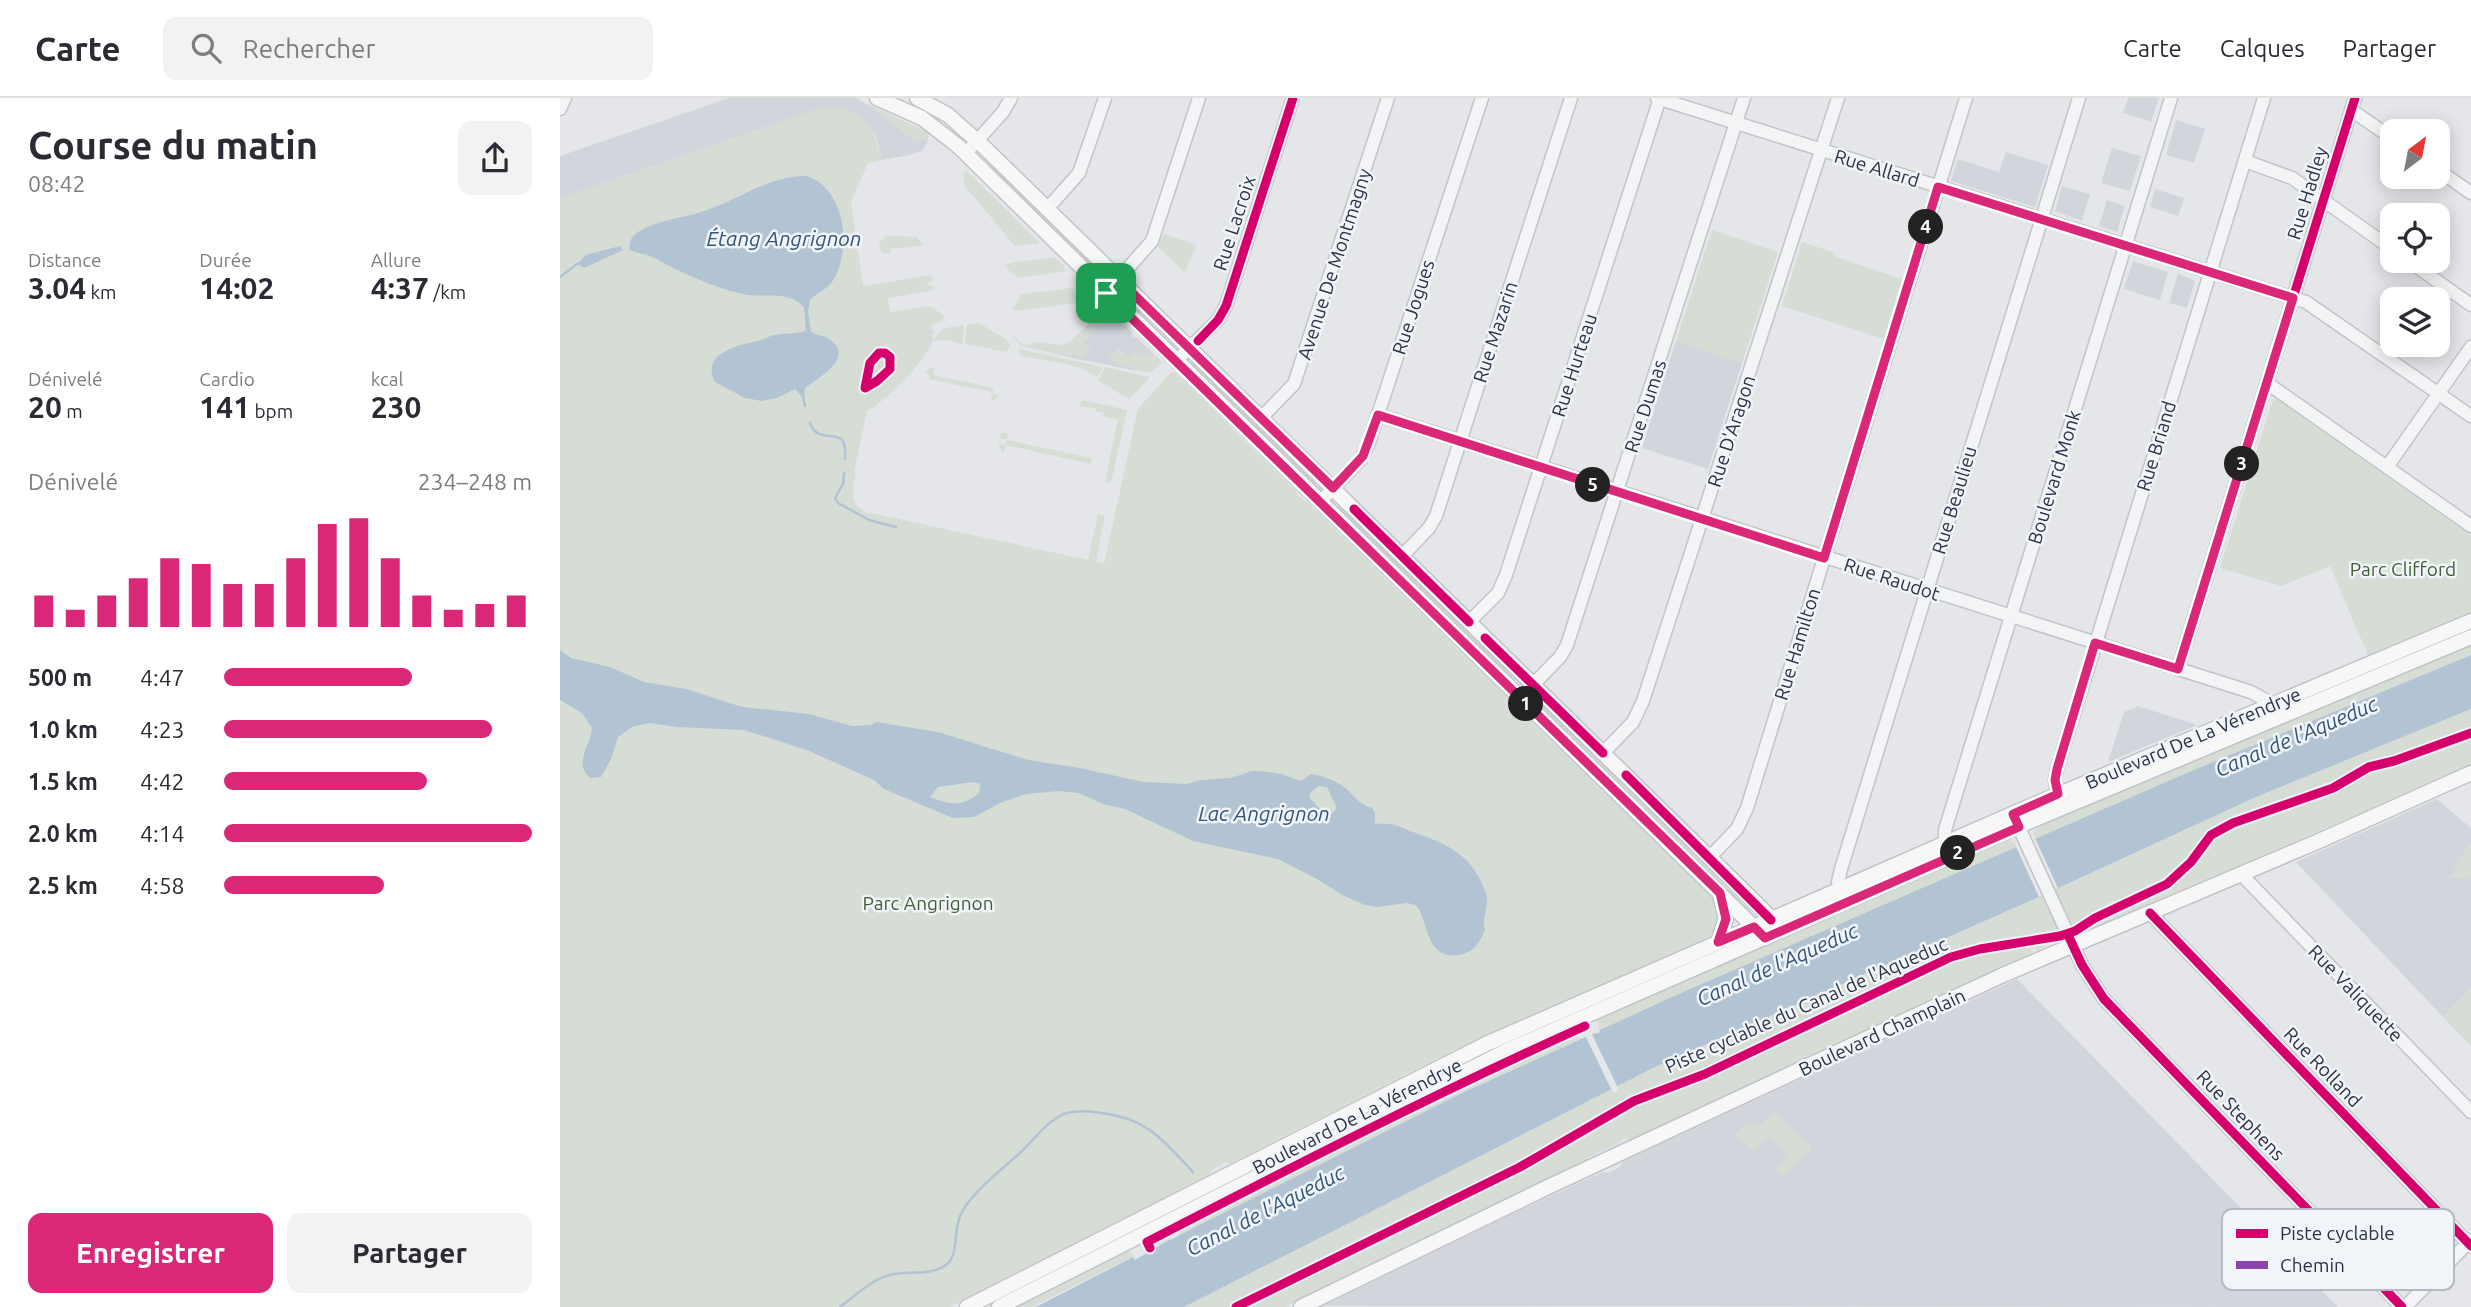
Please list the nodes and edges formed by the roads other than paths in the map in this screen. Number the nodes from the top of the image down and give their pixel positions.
1 (565, 98) edge
2 (877, 98) edge
3 (917, 98) edge
4 (1011, 98) edge
5 (1105, 98) edge
6 (1199, 98) edge
7 (1293, 98) edge
8 (1388, 98) edge
9 (1482, 98) edge
10 (1571, 98) edge
11 (1659, 98) edge
12 (1744, 98) edge
13 (1838, 98) edge
14 (1966, 98) edge
15 (2079, 98) edge
16 (2171, 98) edge
17 (2264, 98) edge
18 (2353, 104) edge
19 (560, 108) edge
20 (1736, 123) junction
21 (2380, 128) edge
22 (977, 140) junction
23 (1821, 151) junction
24 (966, 153) junction
25 (2245, 161) junction
26 (2450, 178) edge
27 (1938, 187) junction
28 (2471, 193) edge
29 (2323, 200) junction
30 (1047, 209) junction
31 (2041, 220) junction
32 (2380, 240) edge
33 (2126, 246) junction
34 (2211, 273) junction
35 (2426, 273) edge
36 (1119, 280) junction
37 (1106, 293) junction
38 (2293, 298) junction
39 (2471, 305) edge
40 (2471, 347) edge
41 (1190, 348) junction
42 (1176, 360) junction
43 (2267, 383) junction
44 (2438, 393) junction
45 (1378, 415) junction
46 (2471, 416) edge
47 (1261, 418) junction
48 (1460, 442) junction
49 (2387, 467) junction
50 (1541, 468) junction
51 (1333, 488) junction
52 (1617, 492) junction
53 (1320, 502) junction
54 (1702, 519) junction
55 (2471, 526) edge
56 (1402, 556) junction
57 (1824, 558) junction
58 (1927, 591) junction
59 (2011, 617) junction
60 (2471, 621) edge
61 (1469, 622) junction
62 (2471, 637) edge
63 (2095, 643) junction
64 (2178, 669) junction
65 (1533, 685) junction
66 (1520, 698) junction
67 (2271, 713) junction
68 (1603, 753) junction
69 (2471, 773) edge
70 (2058, 794) junction
71 (2016, 820) junction
72 (1949, 849) junction
73 (1709, 858) junction
74 (2241, 874) junction
75 (1720, 893) junction
76 (1842, 896) junction
77 (2150, 913) junction
78 (1754, 927) junction
79 (1771, 930) junction
80 (1718, 942) junction
81 (2073, 945) junction
82 (2471, 1112) edge
83 (2309, 1209) edge
84 (2437, 1209) edge
85 (2454, 1226) edge
86 (2470, 1243) edge
87 (2454, 1259) edge
88 (2387, 1290) edge
89 (2422, 1290) edge
90 (967, 1307) edge
91 (999, 1307) edge
92 (1301, 1307) edge
93 (2404, 1307) edge

1 - 19 street
2 - 24 main road
3 - 22 main road
4 - 22 street
5 - 30 street
6 - 36 street
7 - 41 street, Rue Lacroix
8 - 47 street, Avenue De Montmagny
9 - 45 street, Rue Jogues
10 - 48 street, Rue Mazarin
11 - 20 street, Rue Allard
11 - 50 street, Rue Hurteau
12 - 20 street, Rue Dumas
13 - 23 street, Rue D'Aragon
14 - 27 street, Rue Hamilton
15 - 31 street, Rue Beaulieu
16 - 33 street, Boulevard Monk
17 - 25 street, Rue Briand
18 - 21 street
18 - 29 street, Rue Hadley
20 - 23 street, Rue Allard
20 - 52 street, Rue Dumas
22 - 24 street
22 - 30 main road
23 - 27 street, Rue Allard
23 - 54 street, Rue D'Aragon
24 - 37 main road
25 - 29 street
25 - 34 street, Rue Briand
26 - 28 street
27 - 31 street, Rue Allard
27 - 57 street, Rue Hamilton
29 - 32 street
29 - 38 street, Rue Hadley
30 - 36 main road
31 - 33 street, Rue Allard
31 - 58 street, Rue Beaulieu
33 - 34 street, Rue Allard
33 - 59 street, Boulevard Monk
34 - 38 street, Rue Allard
34 - 63 street, Rue Briand
35 - 39 street
36 - 37 street
36 - 41 main road
37 - 42 main road
38 - 43 street, Rue Hadley
38 - 44 street, Rue Allard
40 - 44 street
41 - 42 street, Rue Lacroix
41 - 47 main road
42 - 53 main road
43 - 49 street
43 - 64 street, Rue Hadley
44 - 46 street, Rue Allard
44 - 49 street
45 - 48 street, Rue Raudot
45 - 51 street, Rue Jogues
47 - 51 main road
48 - 50 street, Rue Raudot
48 - 56 street, Rue Mazarin
49 - 55 street
50 - 52 street, Rue Raudot
50 - 61 street, Rue Hurteau
51 - 53 street, Rue Jogues
51 - 56 main road
52 - 54 street, Rue Raudot
52 - 65 street, Rue Dumas
53 - 66 main road
54 - 57 street, Rue Raudot
54 - 68 street, Rue D'Aragon
56 - 61 main road
57 - 58 street, Rue Raudot
57 - 73 street, Rue Hamilton
58 - 59 street, Rue Raudot
58 - 76 street, Rue Beaulieu
59 - 63 street, Rue Raudot
59 - 72 street, Boulevard Monk
60 - 67 main road, Boulevard De La Vérendrye
61 - 65 main road
62 - 67 main road, Boulevard De La Vérendrye
63 - 64 street, Rue Raudot
63 - 70 street, Rue Briand
64 - 67 street, Rue Raudot
65 - 66 street, Rue Dumas
65 - 68 main road
66 - 75 main road
67 - 70 main road, Boulevard De La Vérendrye
67 - 71 main road, Boulevard De La Vérendrye
68 - 73 main road
69 - 74 main road, Boulevard Champlain
70 - 71 main road, Boulevard De La Vérendrye
71 - 72 main road, Boulevard De La Vérendrye
71 - 81 street, Rue Stephens
72 - 76 main road, Boulevard De La Vérendrye
73 - 79 main road
74 - 77 main road, Boulevard Champlain
74 - 82 street, Rue Valiquette
75 - 78 main road
75 - 80 main road
76 - 79 main road, Boulevard De La Vérendrye
77 - 81 main road, Boulevard Champlain
77 - 84 street, Rue Rolland
78 - 79 main road, Boulevard De La Vérendrye
78 - 80 main road, Boulevard De La Vérendrye
79 - 91 main road, Boulevard De La Vérendrye
80 - 90 main road, Boulevard De La Vérendrye
81 - 83 street, Rue Stephens
81 - 92 main road, Boulevard Champlain
85 - 86 street, Rue Rolland
86 - 87 street
88 - 93 street, Rue Stephens
89 - 93 street

